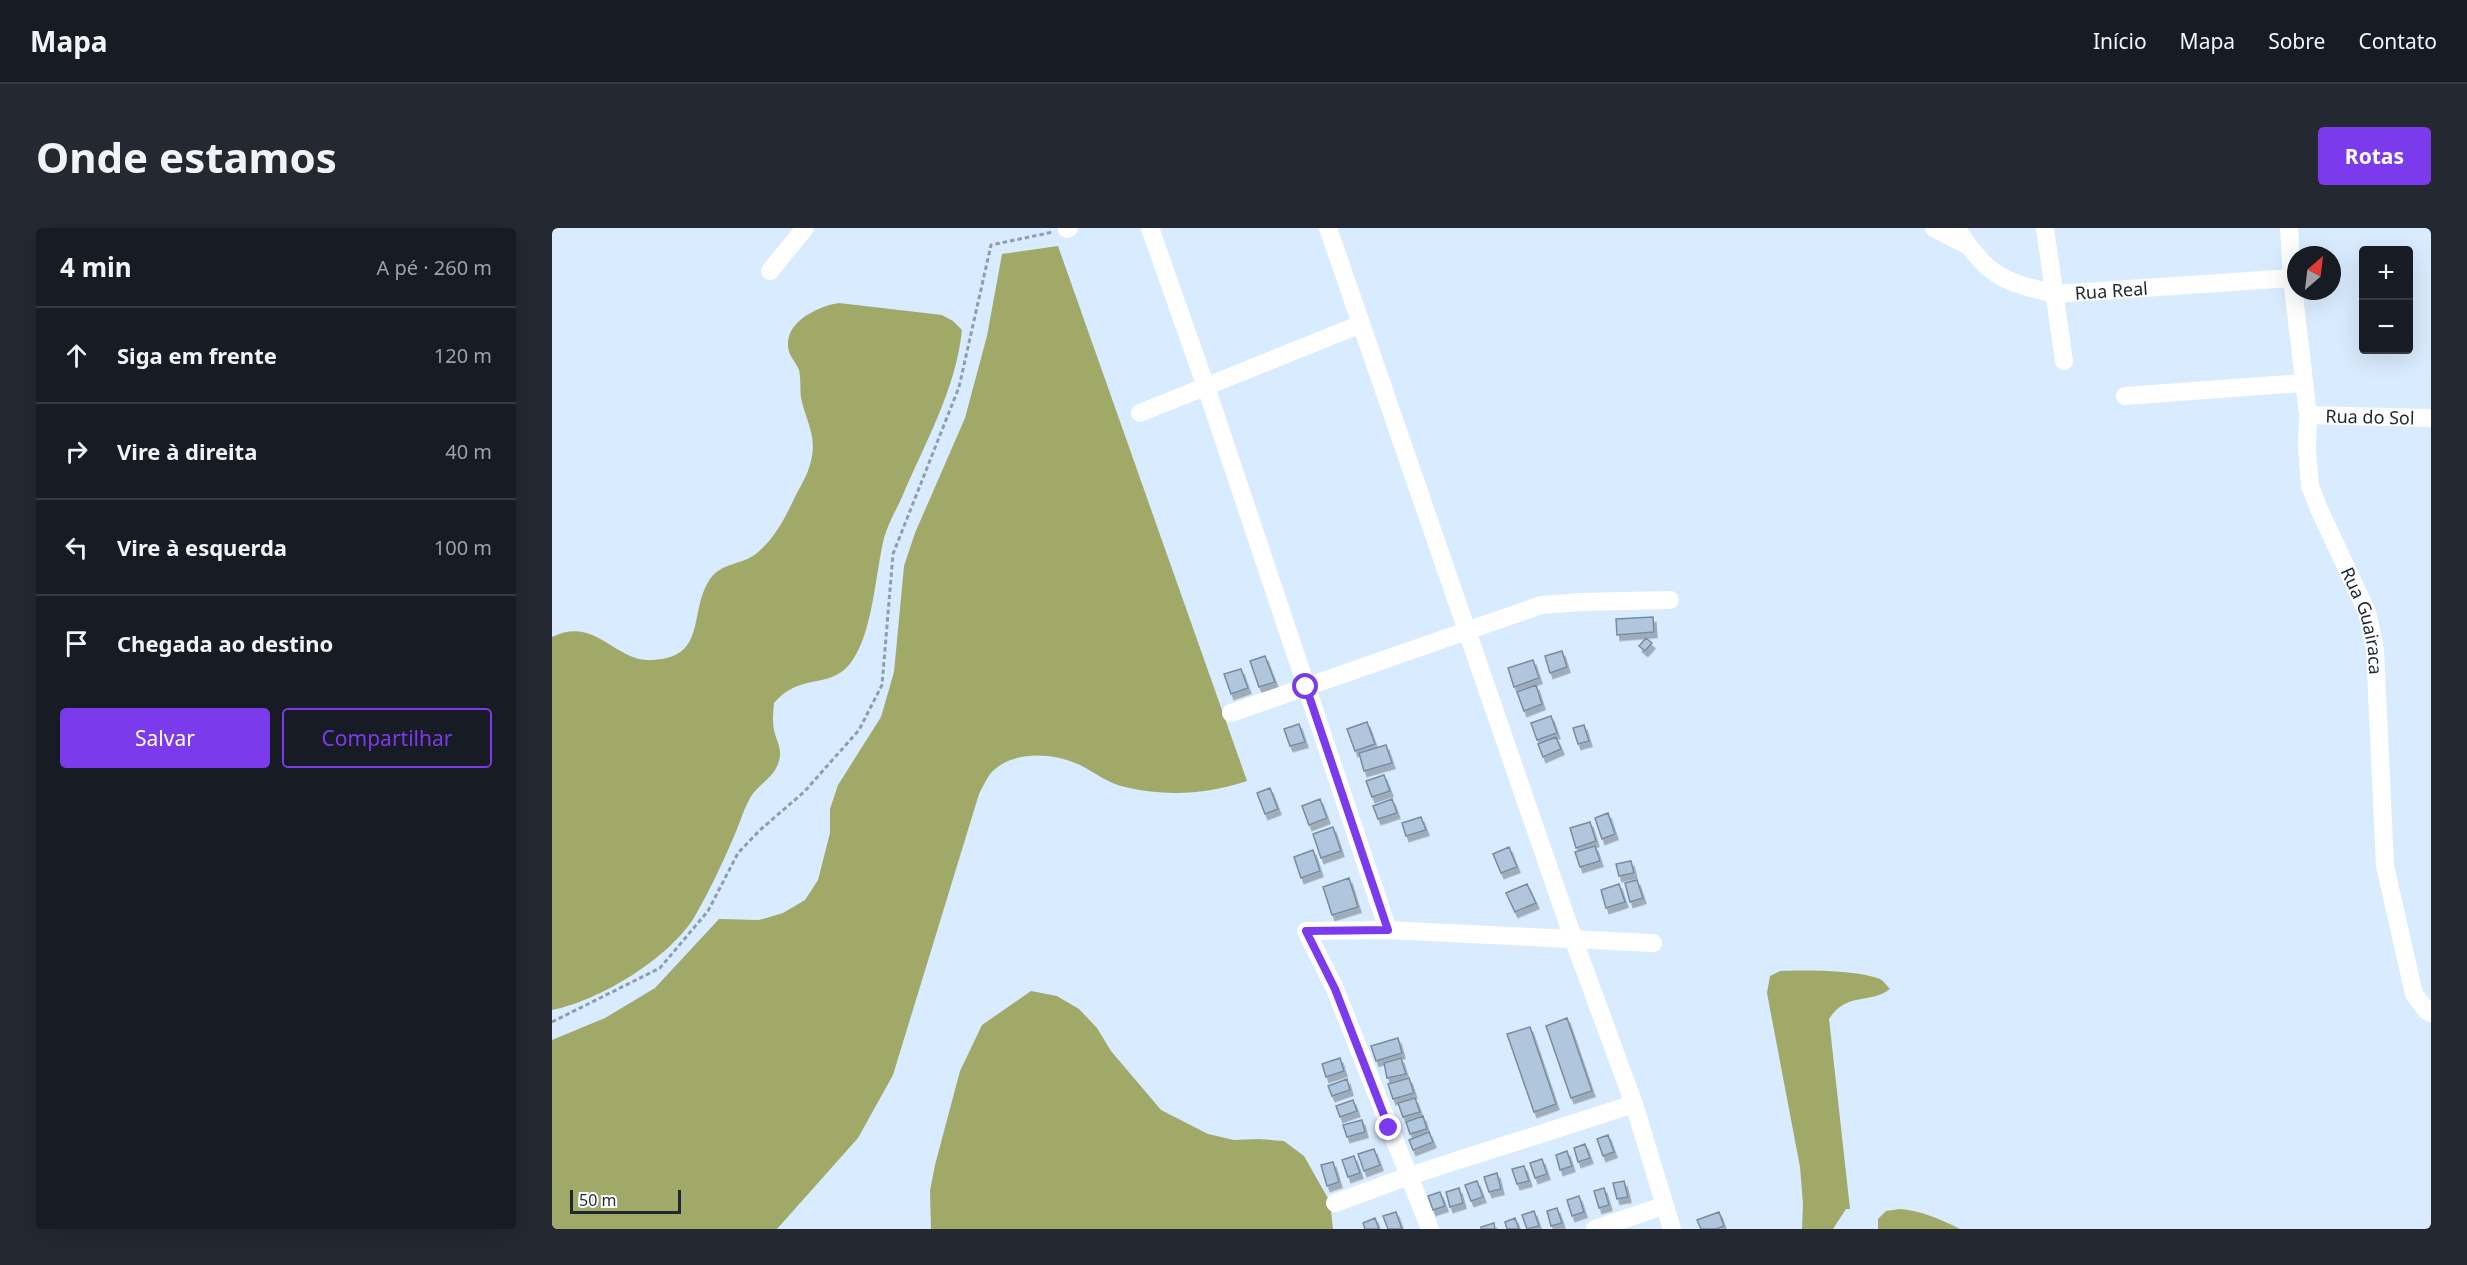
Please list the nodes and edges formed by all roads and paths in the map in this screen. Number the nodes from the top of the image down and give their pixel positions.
1 (805, 228) edge
2 (1068, 228) edge
3 (1150, 228) edge
4 (1328, 228) edge
5 (1934, 228) edge
6 (1956, 228) edge
7 (2045, 228) edge
8 (2289, 228) edge
9 (1968, 245) junction
10 (2290, 246) edge
11 (770, 271) dead end
12 (2287, 278) edge
13 (2055, 294) junction
14 (2294, 300) edge
15 (1361, 324) junction
16 (2064, 362) dead end
17 (2303, 383) junction
18 (1206, 387) junction
19 (2125, 396) dead end
20 (1140, 413) dead end
21 (2308, 415) junction
22 (2431, 418) edge
23 (1670, 600) dead end
24 (1469, 632) junction
25 (1306, 687) junction
26 (1231, 713) dead end
27 (1388, 930) junction
28 (1573, 938) junction
29 (1653, 944) dead end
30 (2431, 1012) edge
31 (552, 1022) edge
32 (1634, 1104) junction
33 (1409, 1176) junction
34 (1335, 1203) dead end
35 (1663, 1206) junction
36 (1430, 1229) edge
37 (1594, 1229) edge
38 (1672, 1229) edge

1 - 11 street
2 - 31 path
3 - 18 street
4 - 15 street
5 - 9 street
6 - 9 street, Rua Real
7 - 13 street
8 - 10 street, Rua Guairaca
9 - 13 street, Rua Real
12 - 13 street, Rua Real
13 - 16 street
14 - 17 street, Rua Guairaca
15 - 18 street
15 - 24 street
17 - 19 street
17 - 21 street, Rua Guairaca
18 - 20 street
18 - 25 street
21 - 22 street, Rua do Sol
21 - 30 street, Rua Guairaca
23 - 24 street
24 - 25 street
24 - 28 street
25 - 26 street
25 - 27 street
27 - 28 street
27 - 33 street
28 - 29 street
28 - 32 street
32 - 33 street
32 - 35 street
33 - 34 street
33 - 36 street
35 - 37 street
35 - 38 street

